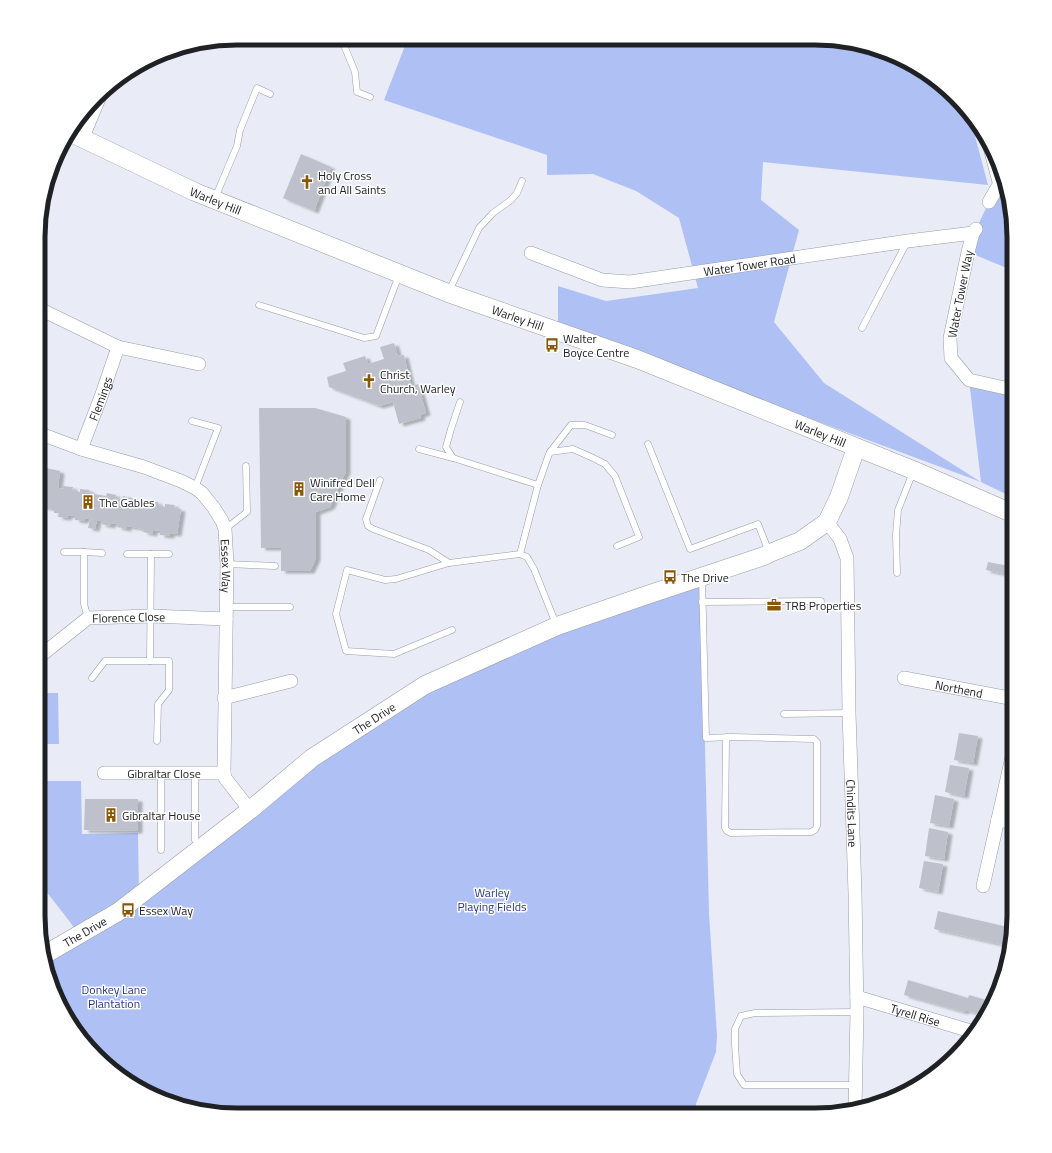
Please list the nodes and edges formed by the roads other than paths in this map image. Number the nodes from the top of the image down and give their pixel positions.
1 (344, 45) edge
2 (270, 94) dead end
3 (370, 98) dead end
4 (87, 118) edge
5 (76, 136) edge
6 (522, 181) dead end
7 (1000, 188) edge
8 (214, 200) junction
9 (989, 202) dead end
10 (975, 231) joint
11 (908, 241) junction
12 (531, 253) dead end
13 (399, 273) junction
14 (448, 293) junction
15 (259, 304) dead end
16 (45, 311) edge
17 (862, 328) dead end
18 (118, 347) junction
19 (199, 364) dead end
20 (1007, 388) edge
21 (460, 402) dead end
22 (192, 421) dead end
23 (612, 435) dead end
24 (45, 436) edge
25 (648, 444) dead end
26 (856, 448) junction
27 (81, 449) junction
28 (419, 449) dead end
29 (550, 452) junction
30 (453, 458) junction
31 (246, 466) dead end
32 (913, 470) junction
33 (380, 480) dead end
34 (538, 485) junction
35 (195, 488) junction
36 (1007, 511) edge
37 (828, 522) junction
38 (225, 529) junction
39 (617, 546) dead end
40 (64, 552) dead end
41 (84, 552) junction
42 (102, 553) dead end
43 (770, 553) junction
44 (127, 554) dead end
45 (151, 554) junction
46 (169, 554) dead end
47 (520, 554) junction
48 (449, 563) junction
49 (227, 564) junction
50 (275, 566) dead end
51 (897, 573) dead end
52 (702, 577) junction
53 (821, 601) dead end
54 (702, 602) junction
55 (290, 606) dead end
56 (226, 613) junction
57 (150, 616) junction
58 (88, 618) junction
59 (557, 626) junction
60 (452, 630) dead end
61 (45, 652) edge
62 (150, 661) junction
63 (92, 678) dead end
64 (904, 678) dead end
65 (291, 681) dead end
66 (224, 698) junction
67 (1007, 698) edge
68 (849, 713) junction
69 (784, 714) dead end
70 (727, 738) junction
71 (157, 741) dead end
72 (161, 772) junction
73 (195, 772) junction
74 (224, 772) junction
75 (104, 773) dead end
76 (1007, 779) edge
77 (250, 810) junction
78 (998, 819) junction
79 (1007, 822) edge
80 (195, 840) dead end
81 (161, 850) dead end
82 (983, 886) dead end
83 (49, 952) edge
84 (857, 997) junction
85 (857, 1012) junction
86 (969, 1030) edge
87 (855, 1085) junction
88 (855, 1103) edge

1 - 3 lane
2 - 8 lane
4 - 5 street
5 - 8 main road, Warley Hill
6 - 14 lane
7 - 9 street
8 - 13 main road, Warley Hill
10 - 11 street, Water Tower Road
10 - 20 street, Water Tower Way
11 - 12 street, Water Tower Road
11 - 17 lane
13 - 14 main road, Warley Hill
13 - 15 lane
14 - 26 main road, Warley Hill
16 - 18 street
18 - 19 street
18 - 27 street, Flemings
21 - 30 lane
22 - 35 lane
23 - 29 lane
24 - 27 street, Essex Way
25 - 43 lane
26 - 32 main road, Warley Hill
26 - 37 main road
27 - 35 street, Essex Way
28 - 30 lane
29 - 34 lane
29 - 39 lane
30 - 34 lane
31 - 38 lane
32 - 36 main road, Warley Hill
32 - 51 lane
33 - 48 lane
34 - 47 lane
35 - 38 street, Essex Way
37 - 43 main road, The Drive
37 - 68 street, Chindits Lane
38 - 49 street, Essex Way
40 - 41 lane
41 - 42 lane
41 - 58 lane
43 - 52 main road, The Drive
44 - 45 lane
45 - 46 lane
45 - 57 lane
47 - 48 lane
47 - 59 lane
48 - 60 lane
49 - 50 lane
49 - 56 street, Essex Way
52 - 54 lane
52 - 59 main road, The Drive
53 - 54 lane
54 - 70 lane
55 - 56 lane
56 - 57 street, Florence Close
56 - 66 street, Essex Way
57 - 58 street, Florence Close
57 - 62 lane
58 - 61 street, Florence Close
59 - 77 main road, The Drive
62 - 63 lane
62 - 71 lane
64 - 67 street, Northend
65 - 66 street
66 - 74 street, Essex Way
68 - 69 lane
68 - 84 street, Chindits Lane
70 - 70 lane
72 - 73 street, Gibraltar Close
72 - 75 street, Gibraltar Close
72 - 81 lane
73 - 74 street, Gibraltar Close
73 - 80 lane
74 - 77 street, Essex Way
76 - 78 street
77 - 83 main road, The Drive
78 - 79 street
78 - 82 street
84 - 85 street, Chindits Lane
84 - 86 street, Tyrell Rise
85 - 87 street, Chindits Lane
85 - 87 lane
87 - 88 street, Chindits Lane

